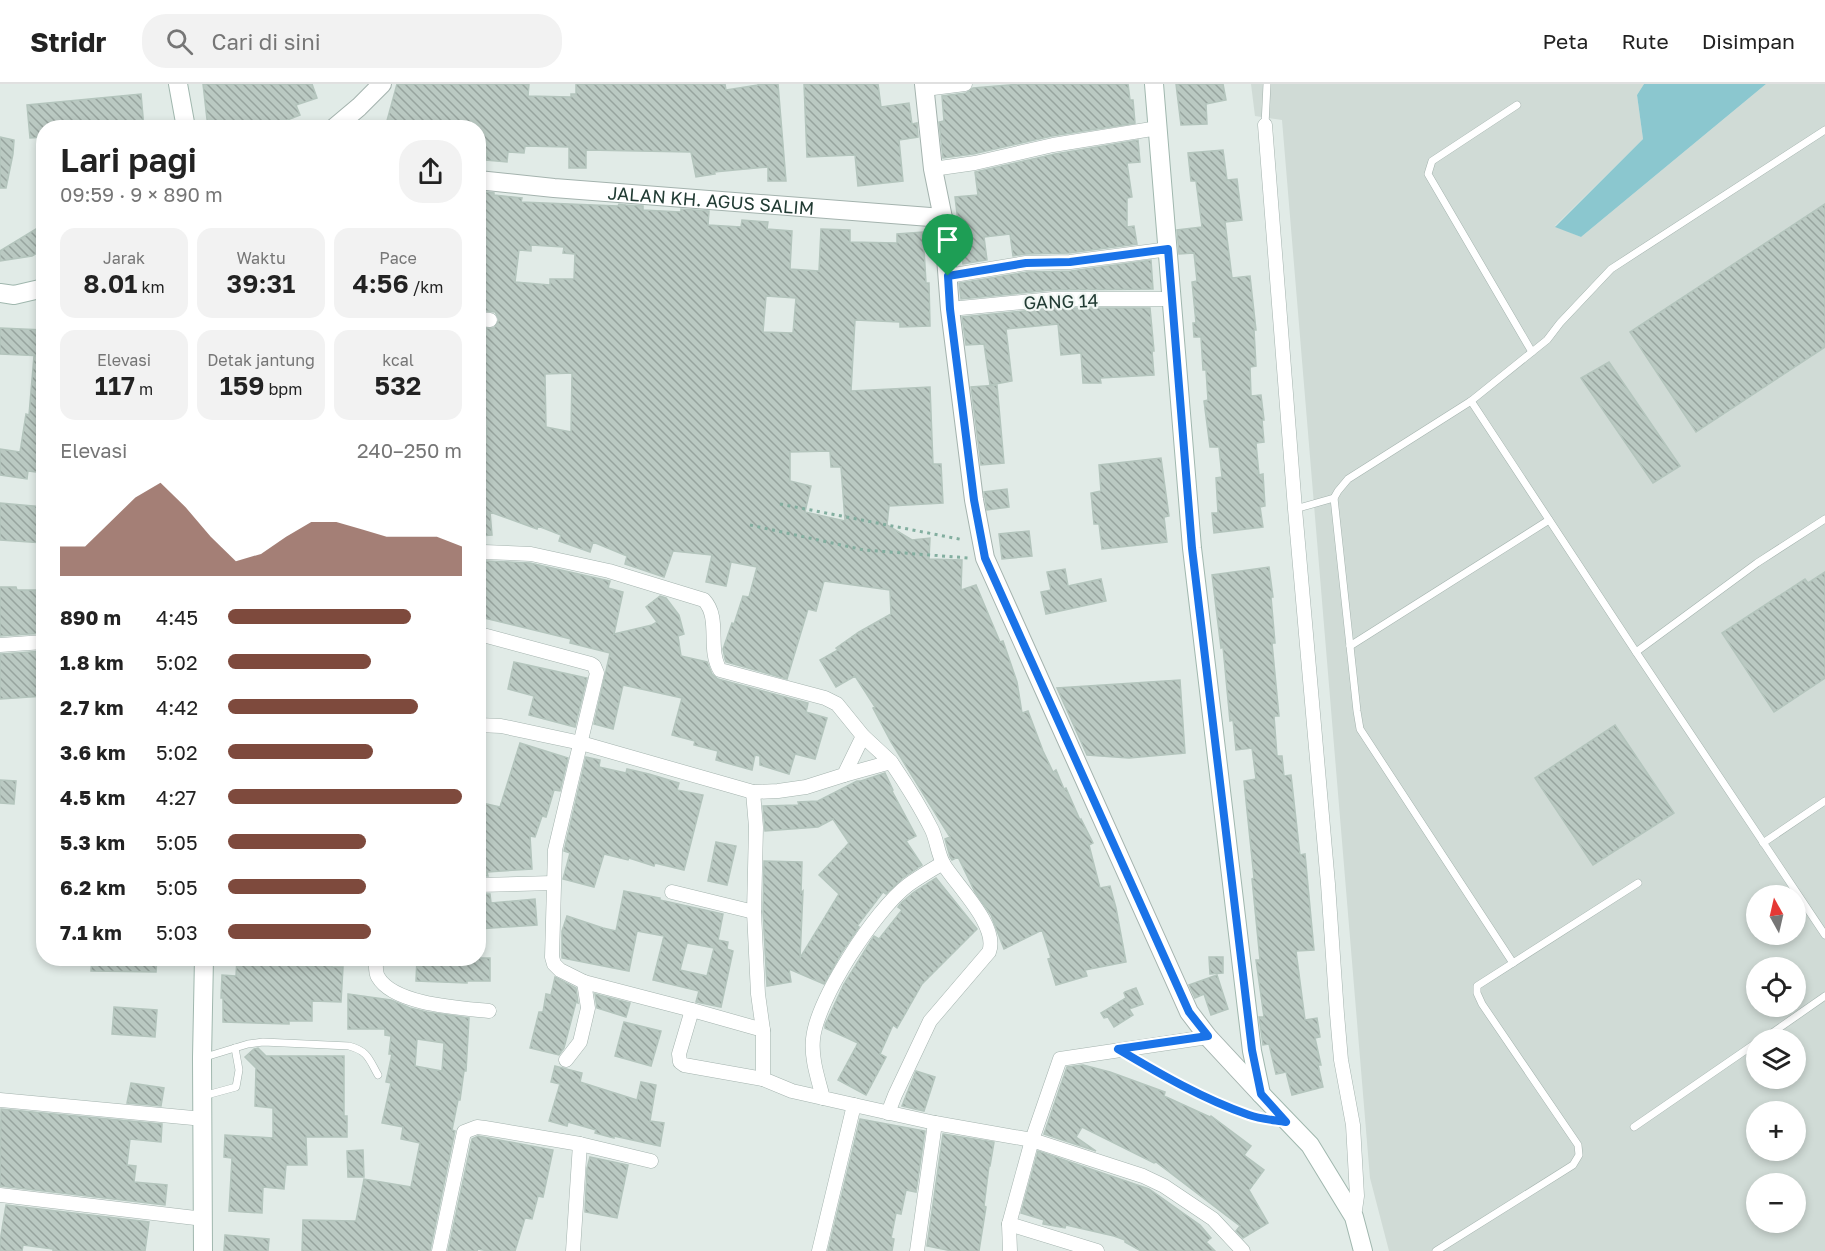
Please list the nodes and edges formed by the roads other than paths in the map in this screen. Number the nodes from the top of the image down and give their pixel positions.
1 (178, 84) edge
2 (382, 84) edge
3 (965, 84) edge
4 (1154, 84) edge
5 (1267, 84) edge
6 (925, 87) edge
7 (1517, 105) dead end
8 (358, 107) junction
9 (185, 120) edge
10 (343, 120) edge
11 (359, 120) edge
12 (1265, 125) joint
13 (1158, 128) junction
14 (1825, 130) edge
15 (933, 169) junction
16 (486, 181) edge
17 (943, 218) junction
18 (1168, 249) junction
19 (948, 276) junction
20 (36, 290) edge
21 (0, 294) edge
22 (1172, 299) junction
23 (950, 309) junction
24 (1532, 352) junction
25 (1471, 400) junction
26 (1334, 498) junction
27 (1295, 509) junction
28 (1825, 519) edge
29 (1549, 520) junction
30 (486, 552) edge
31 (486, 636) edge
32 (36, 643) edge
33 (0, 645) edge
34 (1350, 646) junction
35 (1636, 652) junction
36 (486, 725) edge
37 (864, 736) junction
38 (581, 743) junction
39 (891, 762) junction
40 (844, 775) junction
41 (753, 792) junction
42 (1825, 801) edge
43 (1763, 843) junction
44 (943, 863) junction
45 (554, 883) junction
46 (1638, 883) dead end
47 (486, 885) edge
48 (672, 892) dead end
49 (754, 912) junction
50 (1825, 935) edge
51 (1513, 963) junction
52 (204, 966) edge
53 (377, 966) edge
54 (584, 982) junction
55 (1825, 996) edge
56 (692, 1010) junction
57 (489, 1011) dead end
58 (1778, 1029) edge
59 (763, 1030) junction
60 (1208, 1036) junction
61 (235, 1048) junction
62 (1118, 1049) junction
63 (1746, 1050) edge
64 (202, 1058) junction
65 (566, 1060) dead end
66 (378, 1075) dead end
67 (763, 1080) junction
68 (1261, 1094) junction
69 (203, 1096) junction
70 (823, 1098) junction
71 (0, 1100) edge
72 (854, 1105) junction
73 (888, 1113) junction
74 (204, 1119) junction
75 (1286, 1122) junction
76 (935, 1123) junction
77 (1634, 1127) dead end
78 (1032, 1140) junction
79 (580, 1144) junction
80 (651, 1161) dead end
81 (0, 1195) edge
82 (1354, 1217) junction
83 (204, 1219) junction
84 (1009, 1224) junction
85 (203, 1251) edge
86 (439, 1251) edge
87 (573, 1251) edge
88 (819, 1251) edge
89 (917, 1251) edge
90 (1010, 1251) edge
91 (1097, 1251) edge
92 (1243, 1251) edge
93 (1363, 1251) edge
94 (1436, 1251) edge

1 - 9 street
2 - 8 street
3 - 6 street
4 - 13 street
5 - 12 lane
6 - 15 street
7 - 24 lane
8 - 10 street
8 - 11 street
12 - 27 street
13 - 15 street
13 - 18 street
14 - 24 lane
15 - 17 street
16 - 17 street, JALAN KH. AGUS SALIM
17 - 19 street
18 - 19 street
18 - 22 street
19 - 23 street
20 - 21 street
22 - 23 street, GANG 14
22 - 68 street
23 - 60 street
24 - 25 lane
25 - 26 lane
25 - 29 lane
26 - 27 lane
26 - 34 lane
27 - 82 street
28 - 35 lane
29 - 34 lane
29 - 35 lane
30 - 37 street
31 - 38 street
32 - 33 street
34 - 51 lane
35 - 43 lane
36 - 38 street
37 - 39 street
37 - 40 street
38 - 41 street
38 - 45 street
39 - 40 street
39 - 44 street
40 - 41 street
41 - 49 street
42 - 43 lane
43 - 50 lane
44 - 70 street
44 - 73 street
45 - 47 street
45 - 54 street
46 - 51 lane
48 - 49 street
49 - 59 street
51 - 94 lane
52 - 64 street
53 - 57 street
54 - 56 street
54 - 65 street
55 - 58 lane
56 - 59 street
56 - 67 street
59 - 67 street
60 - 62 street
60 - 68 street
61 - 64 lane
61 - 66 lane
61 - 69 lane
62 - 75 lane
62 - 78 street
63 - 77 lane
64 - 69 street
67 - 70 street
68 - 75 street
69 - 74 street
70 - 72 street
71 - 74 street
72 - 73 street
72 - 88 street
73 - 76 street
74 - 83 street
75 - 82 street
76 - 78 street
76 - 89 street
78 - 84 street
78 - 92 street
79 - 80 street
79 - 86 street
79 - 87 street
81 - 83 street
82 - 93 street
83 - 85 street
84 - 90 street
84 - 91 street

